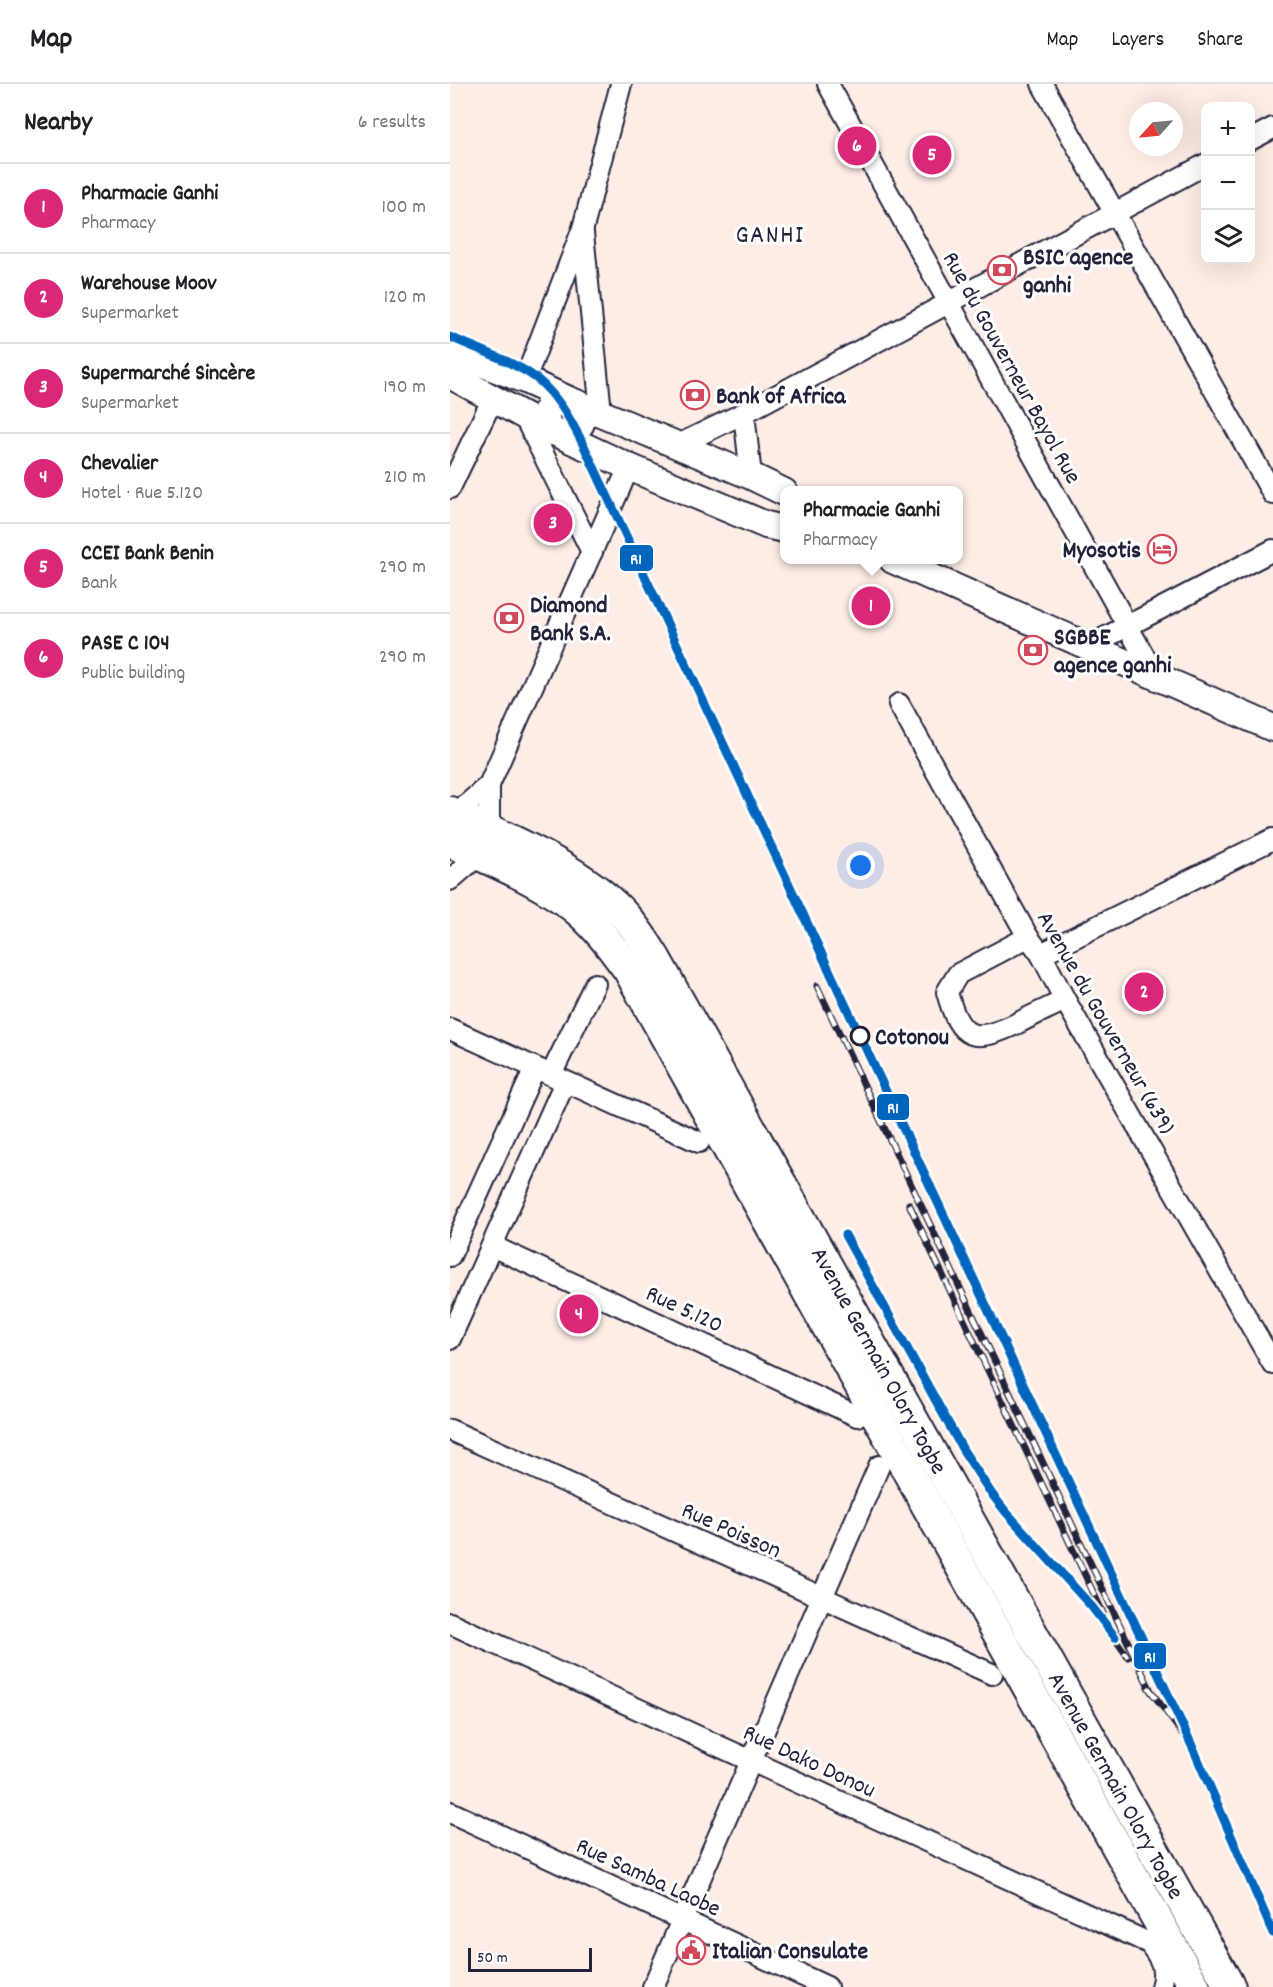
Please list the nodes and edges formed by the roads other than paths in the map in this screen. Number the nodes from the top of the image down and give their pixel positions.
1 (621, 84) edge
2 (828, 84) edge
3 (1042, 84) edge
4 (1273, 128) edge
5 (1255, 138) edge
6 (1201, 167) edge
7 (1116, 213) junction
8 (583, 228) junction
9 (948, 303) junction
10 (450, 351) edge
11 (450, 375) edge
12 (525, 380) junction
13 (493, 398) junction
14 (571, 401) junction
15 (601, 412) junction
16 (744, 413) junction
17 (524, 416) junction
18 (557, 433) junction
19 (678, 445) junction
20 (629, 467) junction
21 (751, 476) junction
22 (450, 488) edge
23 (780, 490) edge
24 (1273, 494) edge
25 (780, 528) edge
26 (1273, 550) edge
27 (592, 552) junction
28 (902, 564) edge
29 (1128, 626) junction
30 (1089, 646) junction
31 (1154, 674) junction
32 (899, 704) dead end
33 (1273, 728) edge
34 (489, 785) junction
35 (452, 823) edge
36 (1273, 838) edge
37 (484, 842) junction
38 (450, 880) edge
39 (1028, 937) junction
40 (1041, 954) junction
41 (595, 984) dead end
42 (1065, 1000) junction
43 (450, 1029) edge
44 (551, 1075) junction
45 (699, 1142) dead end
46 (455, 1230) edge
47 (492, 1246) junction
48 (450, 1256) edge
49 (450, 1339) edge
50 (1273, 1364) edge
51 (857, 1416) dead end
52 (450, 1430) edge
53 (879, 1466) dead end
54 (822, 1598) junction
55 (450, 1623) edge
56 (992, 1674) dead end
57 (751, 1761) junction
58 (450, 1812) edge
59 (682, 1920) junction
60 (653, 1987) edge
61 (827, 1987) edge
62 (1161, 1987) edge
63 (1195, 1987) edge
64 (1230, 1987) edge

1 - 8 street
2 - 9 street, Rue du Gouverneur Bayol Rue
3 - 7 street
4 - 5 street
6 - 7 street
7 - 9 street
7 - 24 street
8 - 12 street
8 - 15 street
9 - 16 street
9 - 29 street, Rue du Gouverneur Bayol Rue
10 - 12 main road
11 - 13 main road
12 - 14 main road
13 - 17 main road
13 - 22 street
14 - 15 main road
14 - 18 main road
15 - 19 main road
16 - 19 street
16 - 21 street
17 - 18 main road
17 - 27 street
18 - 20 main road
19 - 21 main road
20 - 25 main road
20 - 27 street
21 - 23 main road
26 - 29 street
27 - 34 street
28 - 30 main road
29 - 30 street
29 - 31 street, Rue du Gouverneur Bayol Rue
30 - 31 main road
31 - 33 main road
32 - 39 street, Avenue du Gouverneur (639)
34 - 35 street
34 - 37 street
35 - 37 highway, Avenue Germain Olory Togbe
36 - 40 street
37 - 38 street
37 - 63 highway, Avenue Germain Olory Togbe
37 - 64 highway, Avenue Germain Olory Togbe
39 - 40 street, Avenue du Gouverneur (639)
39 - 42 street
40 - 42 street, Avenue du Gouverneur (639)
41 - 44 street
42 - 50 street, Avenue du Gouverneur (639)
43 - 44 street
44 - 45 street
44 - 46 street
44 - 47 street
46 - 48 street
47 - 49 street
47 - 51 street, Rue 5.120
52 - 54 street, Rue Poisson
53 - 54 street
54 - 56 street, Rue Poisson
54 - 57 street
55 - 57 street, Rue Dako Donou
57 - 59 street
57 - 62 street, Rue Dako Donou
58 - 59 street, Rue Samba Laobe
59 - 60 street
59 - 61 street, Rue Samba Laobe

